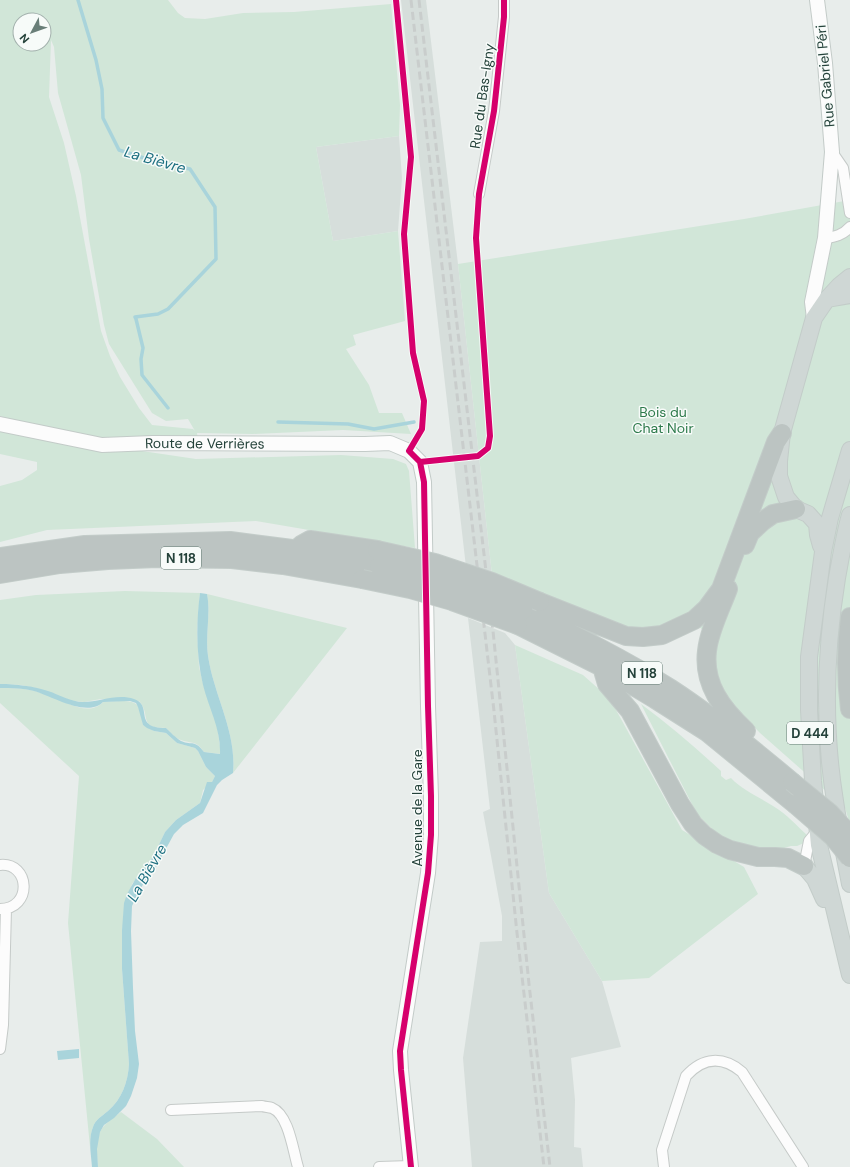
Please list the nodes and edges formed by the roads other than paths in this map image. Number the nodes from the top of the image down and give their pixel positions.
1 (504, 0) edge
2 (817, 0) edge
3 (832, 152) junction
4 (479, 194) dead end
5 (850, 213) edge
6 (850, 227) edge
7 (824, 238) junction
8 (850, 277) edge
9 (850, 295) edge
10 (827, 299) junction
11 (814, 318) junction
12 (0, 424) edge
13 (782, 433) junction
14 (850, 450) edge
15 (409, 451) joint
16 (796, 509) junction
17 (850, 516) edge
18 (823, 552) junction
19 (0, 557) edge
20 (378, 558) junction
21 (0, 574) edge
22 (850, 617) edge
23 (521, 618) junction
24 (602, 667) junction
25 (850, 709) edge
26 (753, 749) junction
27 (818, 830) junction
28 (850, 834) edge
29 (850, 858) edge
30 (0, 864) edge
31 (804, 866) junction
32 (850, 884) edge
33 (3, 909) edge
34 (834, 913) junction
35 (850, 975) edge
36 (0, 1049) edge
37 (171, 1110) dead end
38 (298, 1167) edge
39 (379, 1167) edge
40 (411, 1167) edge
41 (664, 1167) edge
42 (802, 1167) edge

1 - 4 street, Rue du Bas-Igny
2 - 3 street, Rue Gabriel Péri
3 - 5 street, Rue Gabriel Péri
3 - 7 street, Rue Gabriel Péri
6 - 7 street
7 - 11 street, Rue Gabriel Péri
8 - 10 main road
9 - 10 main road
10 - 11 main road
11 - 13 main road
12 - 15 street, Route de Verrières
13 - 16 main road
13 - 20 highway, bridge
14 - 18 main road, D 444
15 - 40 street, Avenue de la Gare
16 - 18 main road
16 - 26 highway
17 - 32 main road, D 444
18 - 27 main road, D 444
19 - 20 highway, N 118
20 - 23 highway, N 118, bridge
21 - 23 highway, N 118, bridge
22 - 25 highway
23 - 24 highway, N 118
23 - 26 highway, N 118
24 - 29 highway, N 118, bridge
24 - 31 highway
26 - 28 highway, N 118, bridge
27 - 31 street
27 - 34 main road, D 444
30 - 33 street
31 - 34 main road
33 - 36 street
34 - 35 main road, D 444
37 - 38 street
39 - 40 street
41 - 42 street

